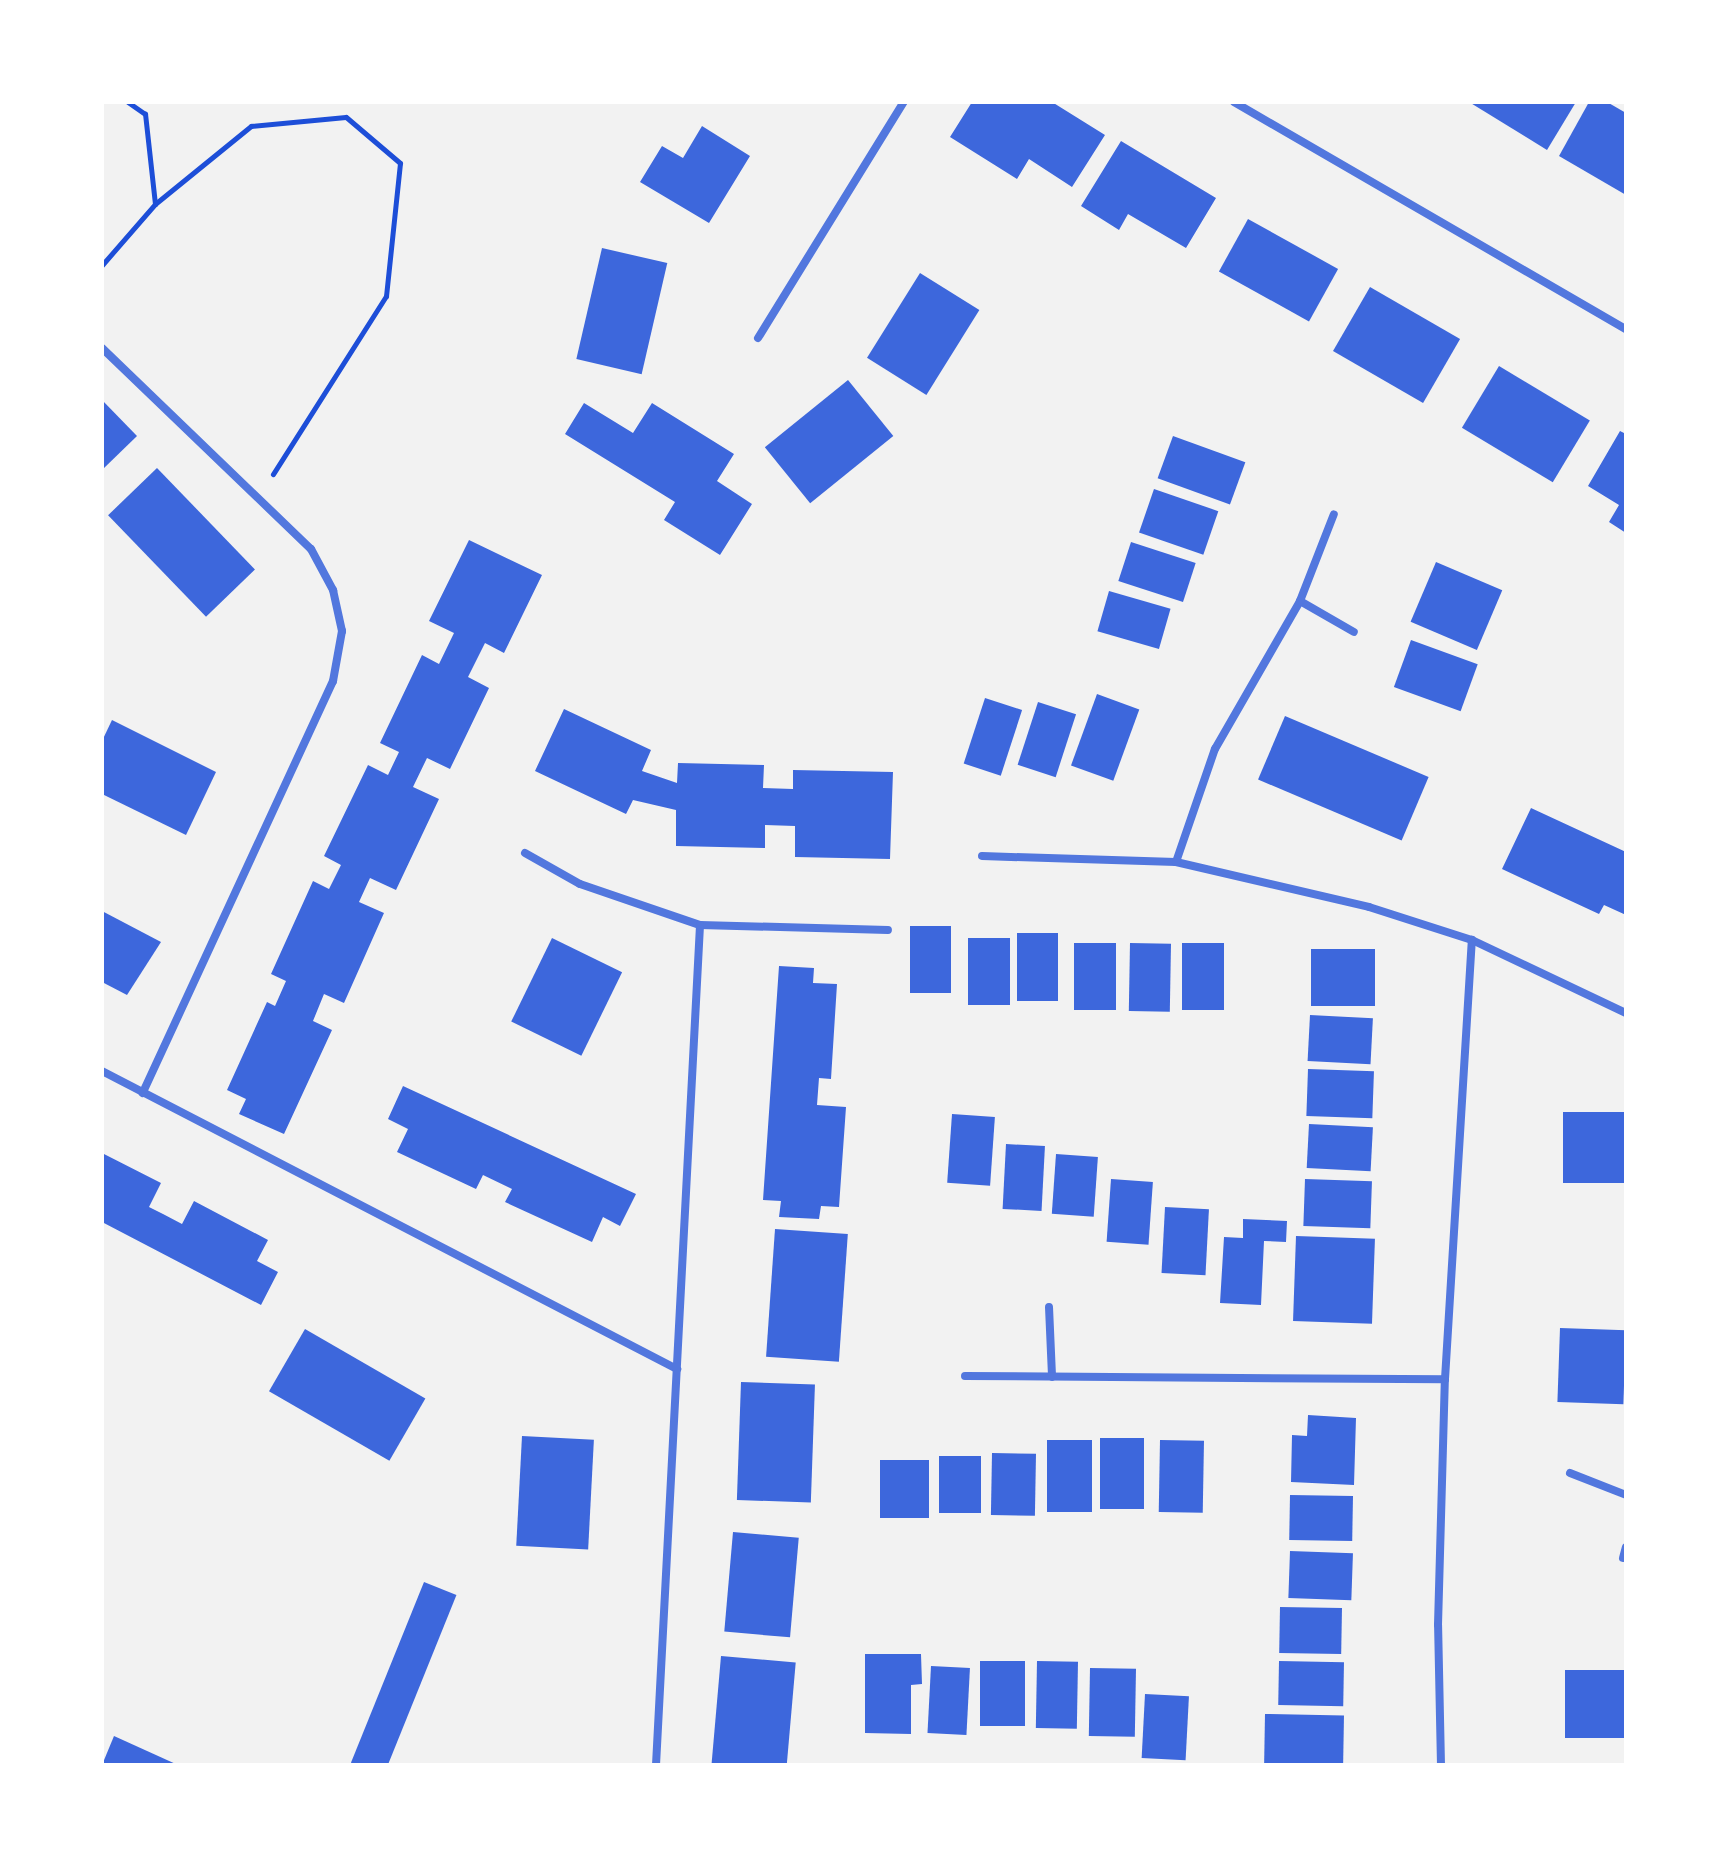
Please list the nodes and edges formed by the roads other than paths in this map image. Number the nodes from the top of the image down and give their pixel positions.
1 (904, 102) edge
2 (1234, 102) edge
3 (1626, 329) edge
4 (758, 338) dead end
5 (102, 348) edge
6 (1334, 514) dead end
7 (1300, 601) junction
8 (1354, 632) dead end
9 (525, 853) dead end
10 (982, 856) dead end
11 (1176, 862) junction
12 (700, 925) junction
13 (888, 930) dead end
14 (1472, 940) junction
15 (1626, 1013) edge
16 (102, 1071) edge
17 (143, 1093) junction
18 (1049, 1307) dead end
19 (677, 1369) junction
20 (965, 1376) dead end
21 (1052, 1377) junction
22 (1445, 1379) junction
23 (1570, 1473) dead end
24 (1626, 1495) edge
25 (1626, 1547) edge
26 (1623, 1558) dead end
27 (656, 1765) edge
28 (1441, 1765) edge

1 - 4 street
2 - 3 street
5 - 17 street
6 - 7 street
7 - 8 street
7 - 11 street
9 - 12 street
10 - 11 street
11 - 14 street
12 - 13 street
12 - 19 street
14 - 15 street
14 - 22 street
16 - 17 street
17 - 19 street
18 - 21 street
19 - 27 street
20 - 21 street
21 - 22 street
22 - 28 street
23 - 24 street
25 - 26 street

